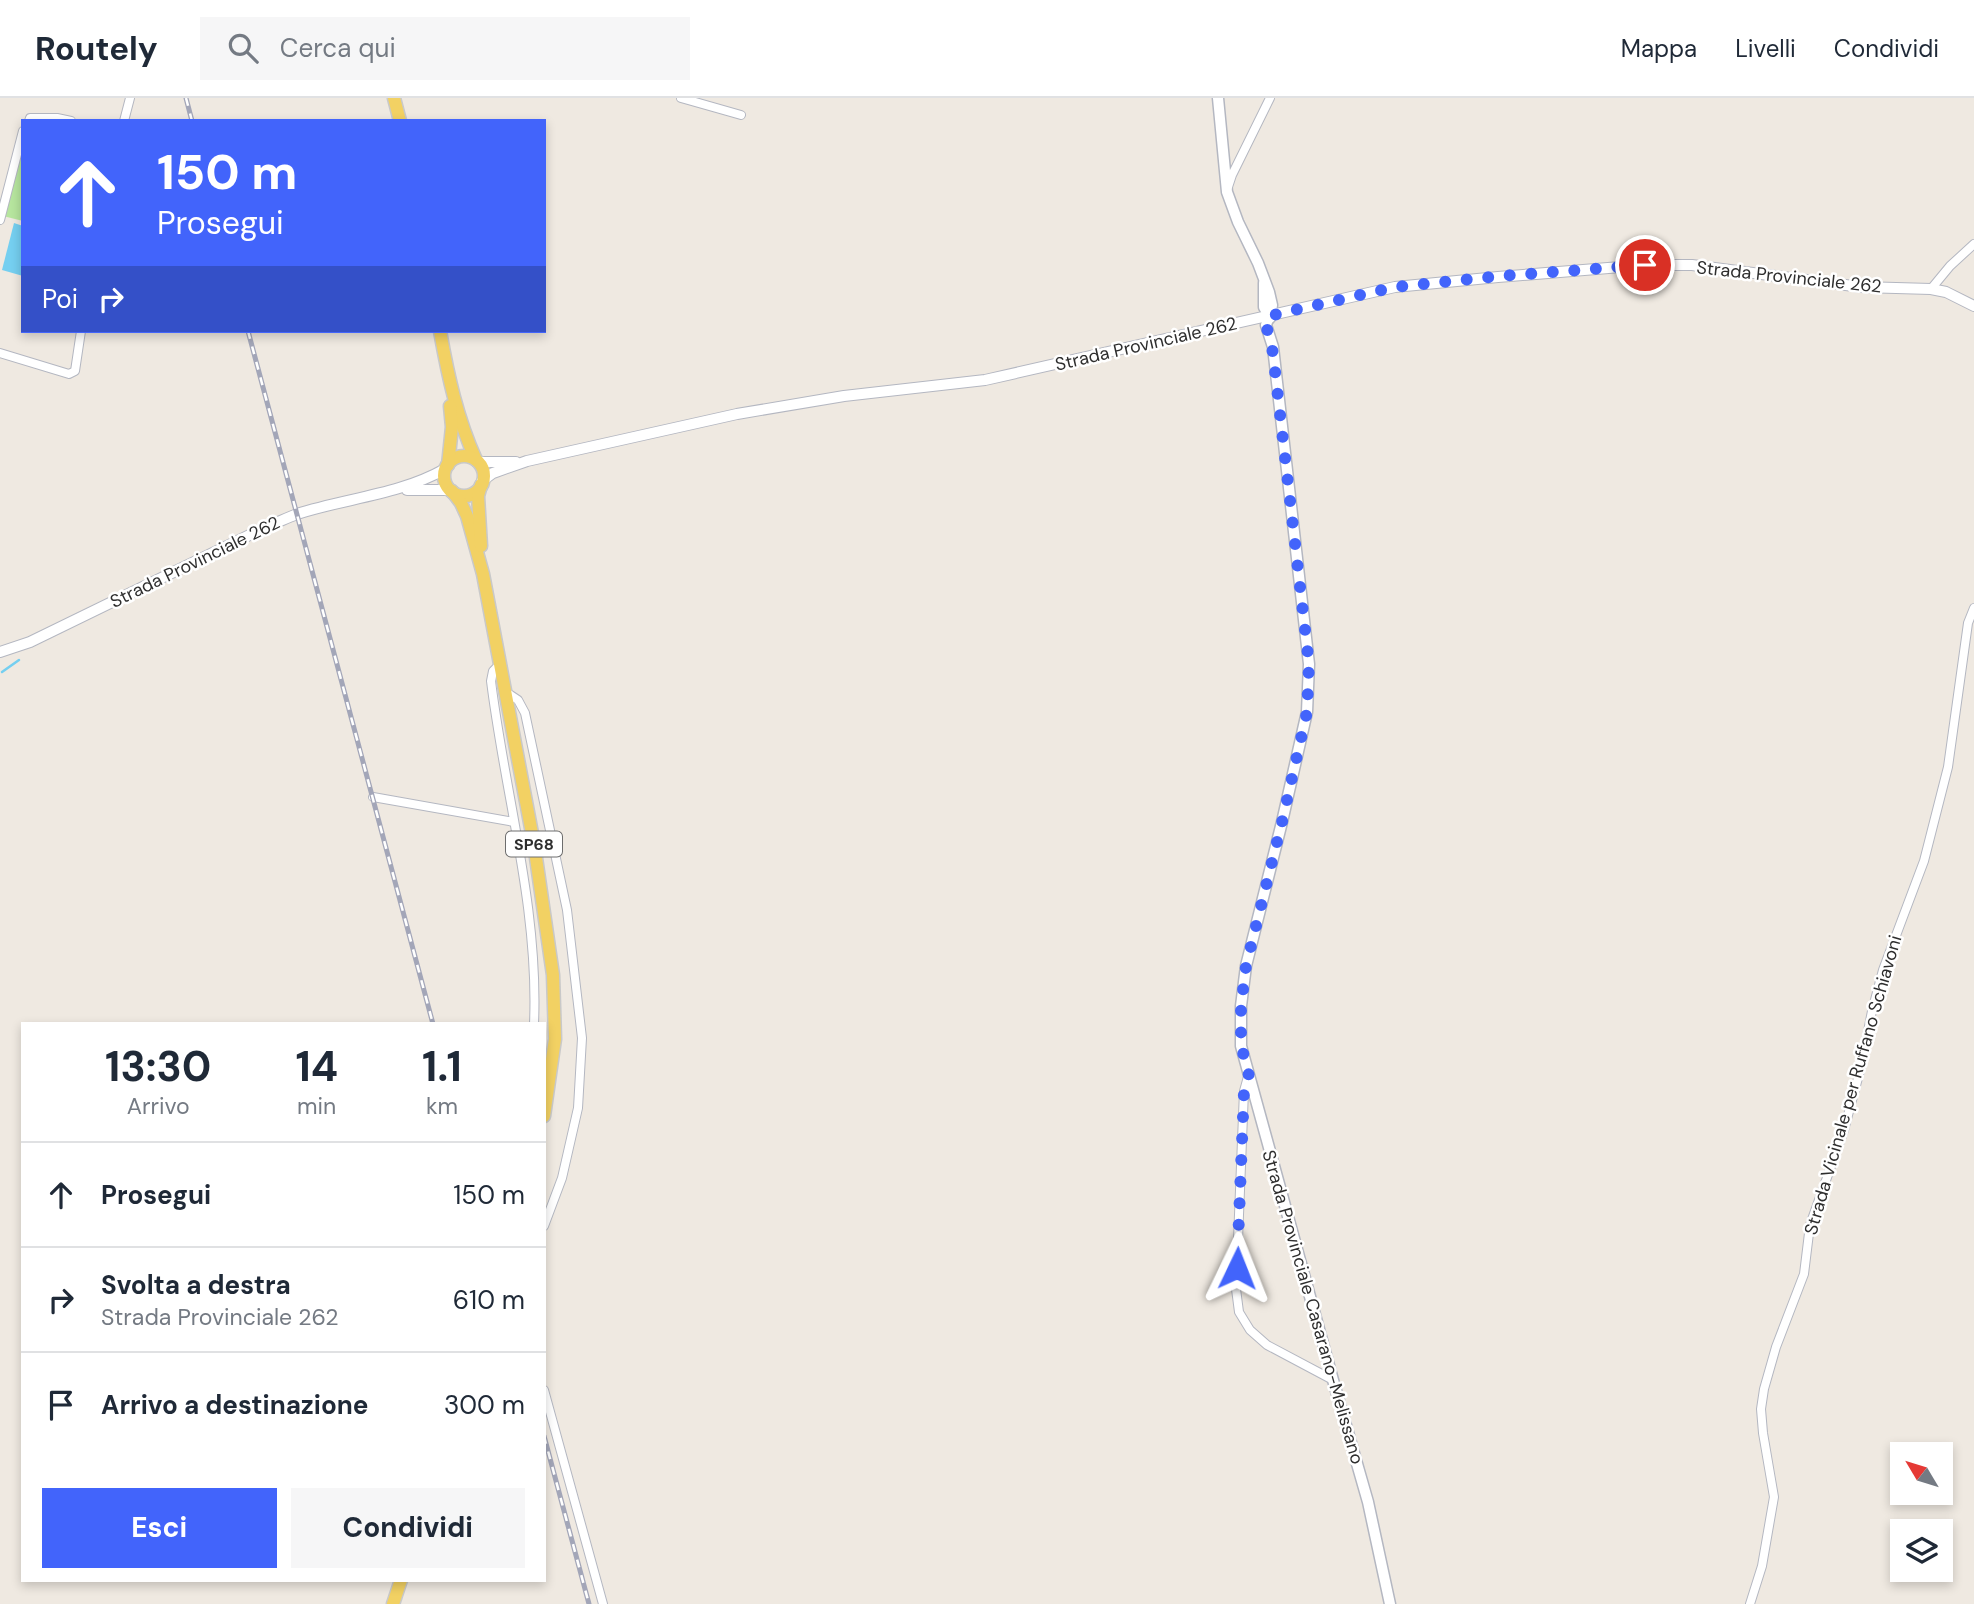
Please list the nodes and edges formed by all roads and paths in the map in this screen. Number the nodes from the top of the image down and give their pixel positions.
1 (130, 98) edge
2 (394, 98) edge
3 (681, 98) edge
4 (1218, 98) edge
5 (1270, 98) edge
6 (741, 115) dead end
7 (30, 119) edge
8 (53, 119) edge
9 (125, 119) edge
10 (399, 119) edge
11 (21, 139) edge
12 (1227, 192) junction
13 (0, 220) edge
14 (1974, 244) edge
15 (1931, 289) junction
16 (1974, 306) edge
17 (1269, 316) junction
18 (81, 333) edge
19 (440, 333) edge
20 (0, 353) edge
21 (447, 367) junction
22 (477, 461) junction
23 (527, 461) junction
24 (446, 467) junction
25 (482, 483) junction
26 (396, 490) junction
27 (451, 491) junction
28 (483, 574) junction
29 (1974, 608) edge
30 (0, 652) edge
31 (500, 664) junction
32 (506, 692) junction
33 (373, 797) dead end
34 (514, 822) junction
35 (534, 1022) edge
36 (1249, 1073) junction
37 (546, 1102) edge
38 (546, 1221) edge
39 (1332, 1380) junction
40 (546, 1397) edge
41 (400, 1582) edge
42 (393, 1604) edge
43 (603, 1604) edge
44 (1390, 1604) edge
45 (1750, 1604) edge

1 - 9 street
2 - 10 main road
3 - 6 street
4 - 12 main road, Strada Provinciale Casarano-Melissano
5 - 12 street
7 - 8 street
11 - 13 street
12 - 17 main road, Strada Provinciale Casarano-Melissano
14 - 15 street
15 - 16 street, Strada Provinciale 262
15 - 17 street, Strada Provinciale 262
17 - 23 street, Strada Provinciale 262
17 - 36 main road, Strada Provinciale Casarano-Melissano
18 - 20 street
19 - 21 main road, SP68
21 - 22 main road, SP68
21 - 24 main road, SP68
22 - 23 street
22 - 24 main road
22 - 25 main road, SP68
23 - 25 street
24 - 26 street
24 - 27 main road, SP68
25 - 27 main road
25 - 28 main road, SP68
26 - 27 street
26 - 30 street, Strada Provinciale 262
27 - 28 main road, SP68
28 - 31 main road, SP68
29 - 45 street, Strada Vicinale per Ruffano Schiavoni
31 - 32 main road, SP68
31 - 34 street
32 - 37 main road, SP68
32 - 38 street
33 - 34 street
34 - 35 street
36 - 39 main road, Strada Provinciale Casarano-Melissano
36 - 39 street
39 - 44 main road, Strada Provinciale Casarano-Melissano
40 - 43 street
41 - 42 main road

